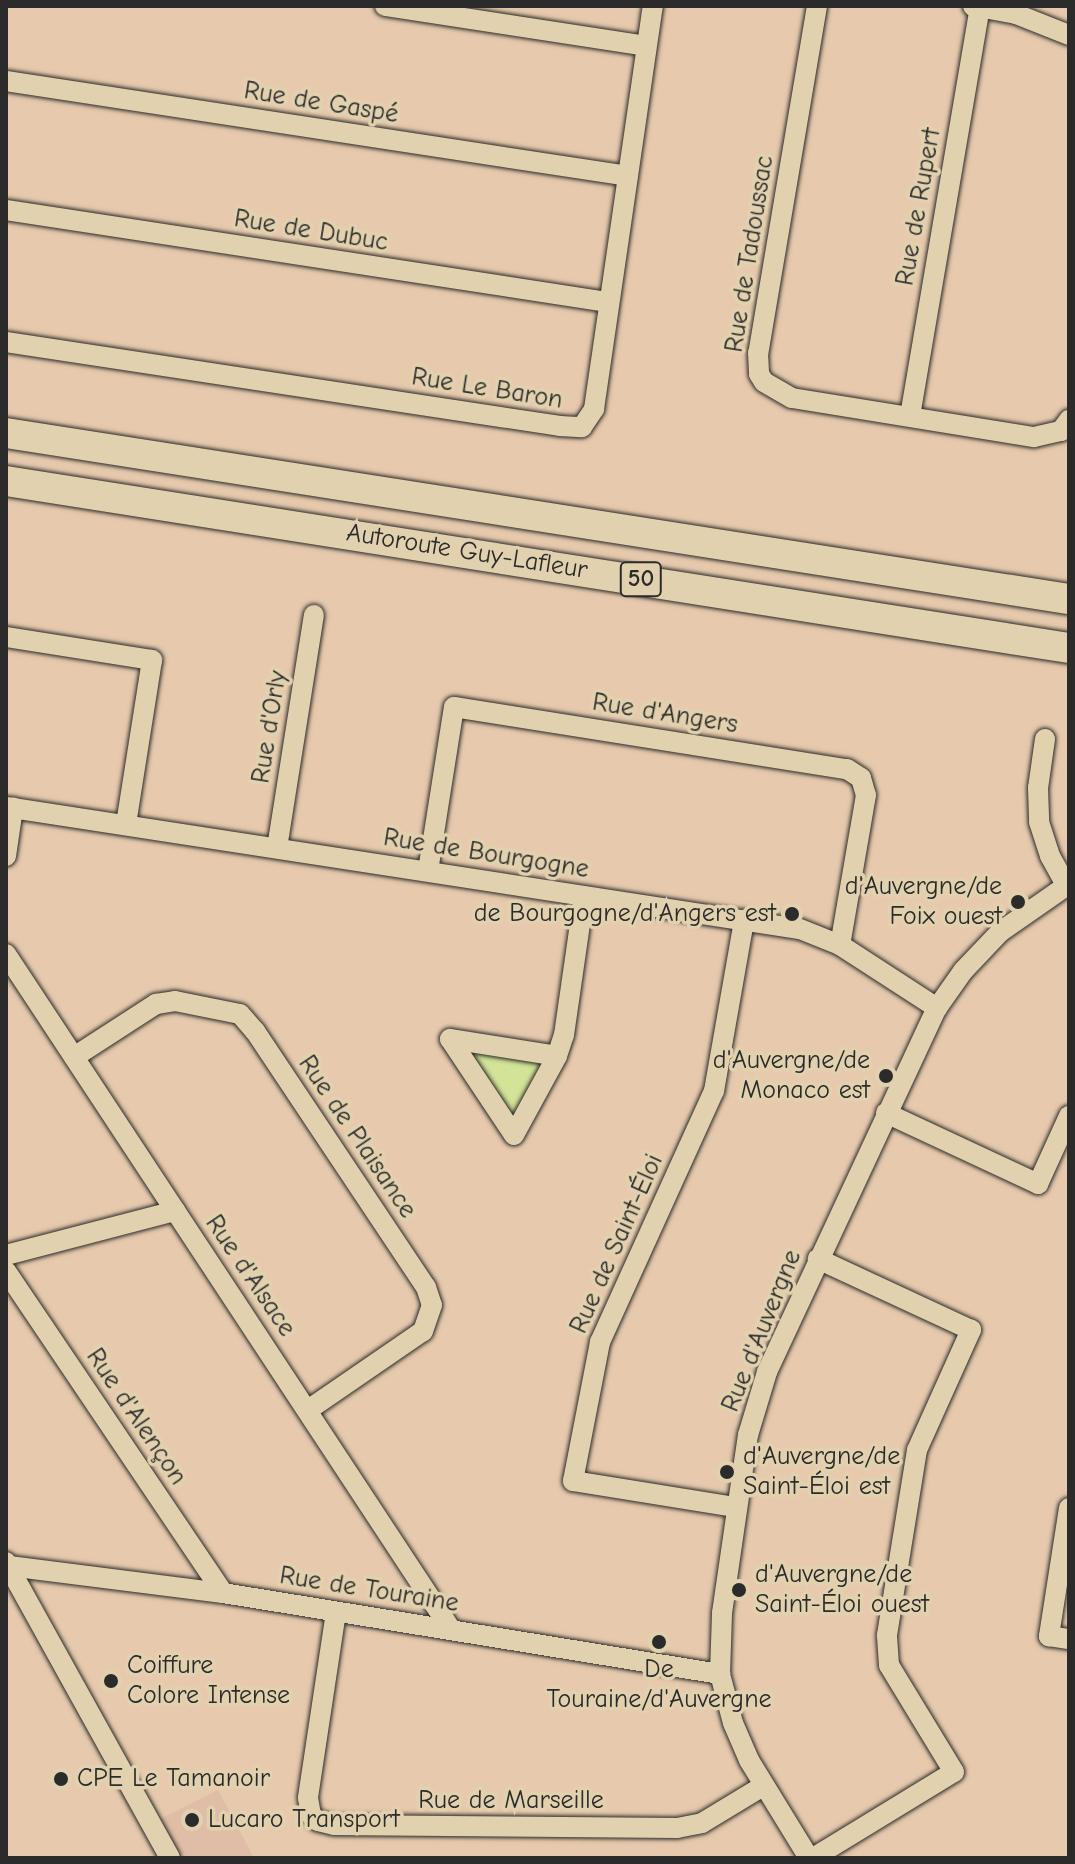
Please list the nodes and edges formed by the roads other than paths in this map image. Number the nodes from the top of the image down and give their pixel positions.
1 (385, 6) edge
2 (653, 6) edge
3 (817, 6) edge
4 (977, 7) edge
5 (1069, 35) edge
6 (646, 46) junction
7 (6, 81) edge
8 (628, 176) junction
9 (6, 210) edge
10 (608, 302) junction
11 (6, 342) edge
12 (910, 416) junction
13 (1069, 420) edge
14 (6, 433) edge
15 (6, 481) edge
16 (1069, 599) edge
17 (314, 615) dead end
18 (6, 637) edge
19 (1069, 648) edge
20 (1045, 739) dead end
21 (9, 807) edge
22 (126, 825) junction
23 (277, 848) junction
24 (6, 856) edge
25 (428, 871) junction
26 (1068, 885) edge
27 (584, 896) junction
28 (744, 920) junction
29 (840, 945) junction
30 (6, 954) edge
31 (937, 1008) junction
32 (557, 1056) junction
33 (74, 1057) junction
34 (886, 1113) junction
35 (1069, 1116) edge
36 (175, 1211) junction
37 (6, 1255) edge
38 (818, 1259) junction
39 (6, 1271) edge
40 (308, 1410) junction
41 (735, 1507) junction
42 (1069, 1508) edge
43 (7, 1564) edge
44 (223, 1593) junction
45 (336, 1612) junction
46 (450, 1628) junction
47 (1069, 1639) edge
48 (720, 1674) junction
49 (763, 1786) junction
50 (170, 1858) edge
51 (811, 1858) edge

1 - 6 street
2 - 6 street, Rue Le Baron
3 - 12 street, Rue de Tadoussac
4 - 5 street
4 - 12 street, Rue de Rupert
6 - 8 street, Rue Le Baron
7 - 8 street, Rue de Gaspé
8 - 10 street, Rue Le Baron
9 - 10 street, Rue de Dubuc
10 - 11 street, Rue Le Baron
12 - 13 street, Rue de Tadoussac
14 - 16 highway, Autoroute Guy-Lafleur / 50
15 - 19 highway, Autoroute Guy-Lafleur / 50
17 - 23 street, Rue d'Orly
18 - 22 street
20 - 26 street
21 - 22 street, Rue de Bourgogne
21 - 24 street
22 - 23 street, Rue de Bourgogne
23 - 25 street, Rue de Bourgogne
25 - 27 street, Rue de Bourgogne
25 - 29 street, Rue d'Angers
26 - 31 street, Rue d'Auvergne
27 - 28 street, Rue de Bourgogne
27 - 32 street
28 - 29 street, Rue de Bourgogne
28 - 41 street, Rue de Saint-Éloi
29 - 31 street, Rue de Bourgogne
30 - 33 street, Rue d'Alsace
31 - 34 street, Rue d'Auvergne
32 - 32 street
33 - 36 street, Rue d'Alsace
33 - 40 street, Rue de Plaisance
34 - 35 street
34 - 38 street, Rue d'Auvergne
36 - 37 street
36 - 40 street, Rue d'Alsace
38 - 41 street, Rue d'Auvergne
38 - 51 street
39 - 44 street, Rue d'Alençon
40 - 46 street, Rue d'Alsace
41 - 48 street, Rue d'Auvergne
42 - 47 street
43 - 44 street, Rue de Touraine
43 - 50 street
44 - 45 street, Rue de Touraine
45 - 46 street, Rue de Touraine
45 - 49 street, Rue de Marseille
46 - 48 street, Rue de Touraine
48 - 49 street, Rue d'Auvergne
49 - 51 street, Rue d'Auvergne

